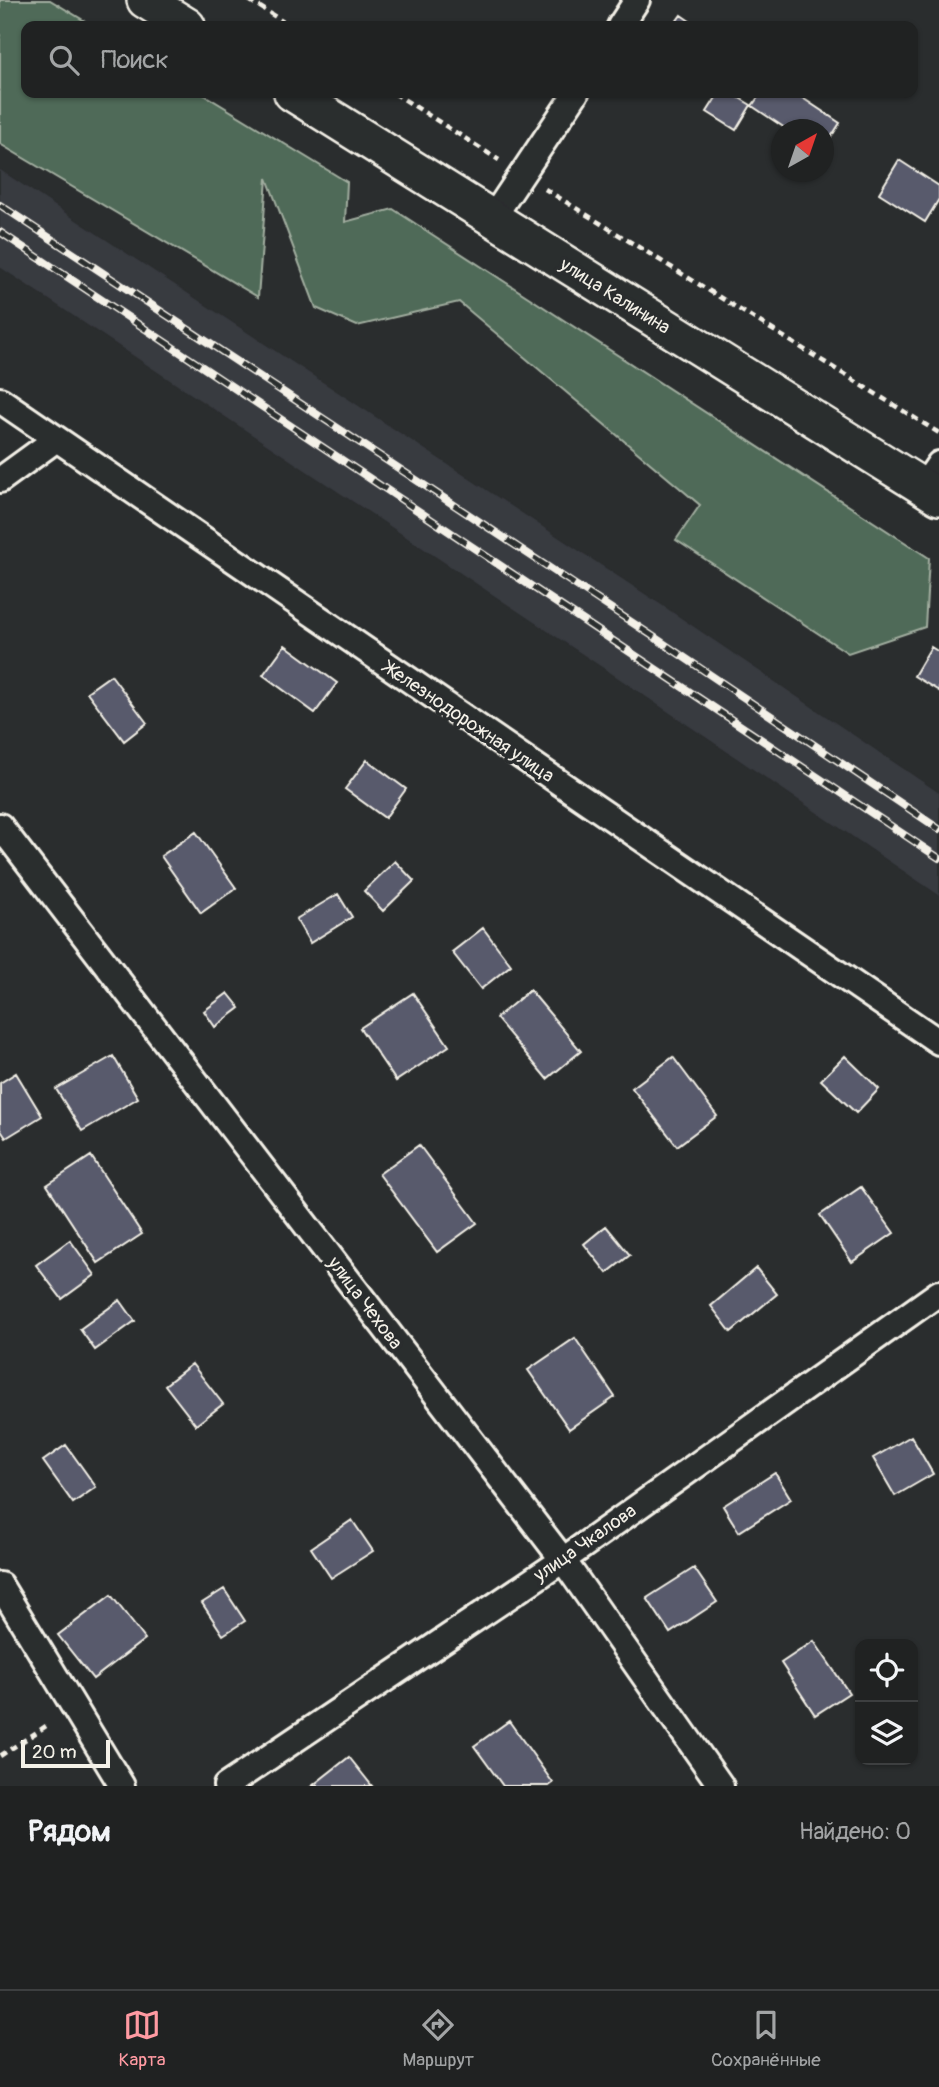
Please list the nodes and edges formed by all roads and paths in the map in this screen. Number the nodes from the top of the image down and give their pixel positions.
1 (145, 0) edge
2 (248, 0) edge
3 (637, 0) edge
4 (179, 21) edge
5 (282, 21) edge
6 (623, 21) edge
7 (300, 98) edge
8 (402, 98) edge
9 (573, 98) edge
10 (521, 174) junction
11 (492, 219) junction
12 (0, 400) edge
13 (939, 433) edge
14 (55, 440) junction
15 (0, 480) edge
16 (934, 483) edge
17 (0, 826) edge
18 (939, 1042) edge
19 (939, 1293) edge
20 (563, 1560) junction
21 (0, 1586) edge
22 (46, 1726) dead end
23 (0, 1756) edge
24 (122, 1786) edge
25 (226, 1786) edge
26 (722, 1786) edge

1 - 4 main road
2 - 5 path
3 - 6 street
7 - 11 main road, улица Калинина
8 - 10 path
9 - 10 street
10 - 11 street
10 - 13 path
11 - 16 main road, улица Калинина
12 - 14 street, Железнодорожная улица
14 - 15 street
14 - 18 street, Железнодорожная улица
17 - 20 street, улица Чехова
19 - 20 street, улица Чкалова
20 - 25 street, улица Чкалова
20 - 26 street, улица Чехова
21 - 24 street
22 - 23 path

